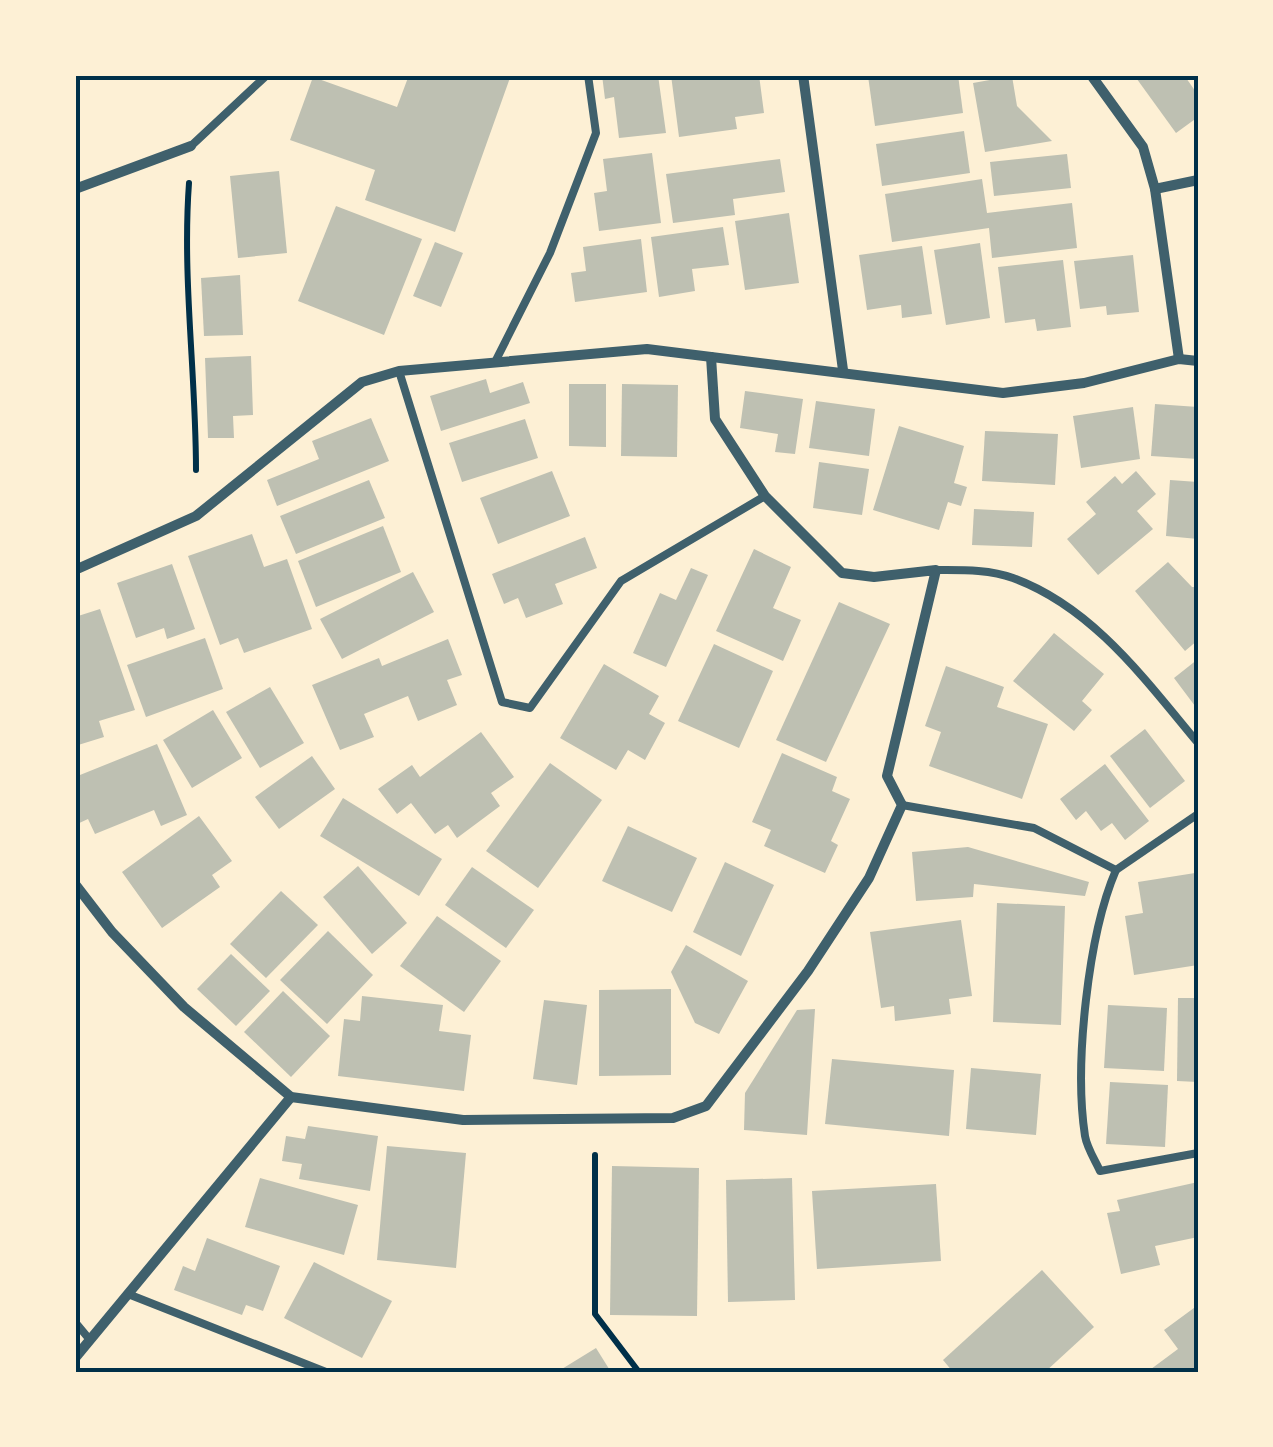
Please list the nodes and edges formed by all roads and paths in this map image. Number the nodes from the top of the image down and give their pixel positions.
1 (268, 75) edge
2 (588, 75) edge
3 (803, 75) edge
4 (1091, 75) edge
5 (191, 146) junction
6 (1198, 180) edge
7 (75, 189) edge
8 (1155, 189) junction
9 (711, 357) junction
10 (1179, 359) junction
11 (1198, 361) edge
12 (495, 362) junction
13 (843, 370) junction
14 (399, 371) junction
15 (764, 496) junction
16 (196, 516) junction
17 (75, 570) edge
18 (936, 570) junction
19 (1198, 744) edge
20 (902, 805) junction
21 (1198, 814) edge
22 (1116, 870) junction
23 (75, 884) edge
24 (291, 1096) junction
25 (595, 1119) junction
26 (1198, 1154) edge
27 (128, 1294) junction
28 (75, 1322) edge
29 (90, 1340) junction
30 (75, 1358) edge
31 (326, 1372) edge
32 (639, 1372) edge

1 - 5 lane
2 - 12 lane
3 - 13 street
4 - 8 street
5 - 7 street
5 - 16 path
6 - 8 street
8 - 10 street
9 - 12 street
9 - 13 street
9 - 15 street
10 - 11 street
10 - 13 street
12 - 14 street
14 - 15 lane
14 - 16 street
15 - 18 street
16 - 17 street
18 - 19 lane
18 - 20 street
20 - 22 lane
20 - 25 street
21 - 22 lane
22 - 26 lane
23 - 24 street
24 - 25 street
24 - 27 street
25 - 32 path
27 - 29 street
27 - 31 lane
28 - 29 lane
29 - 30 street

